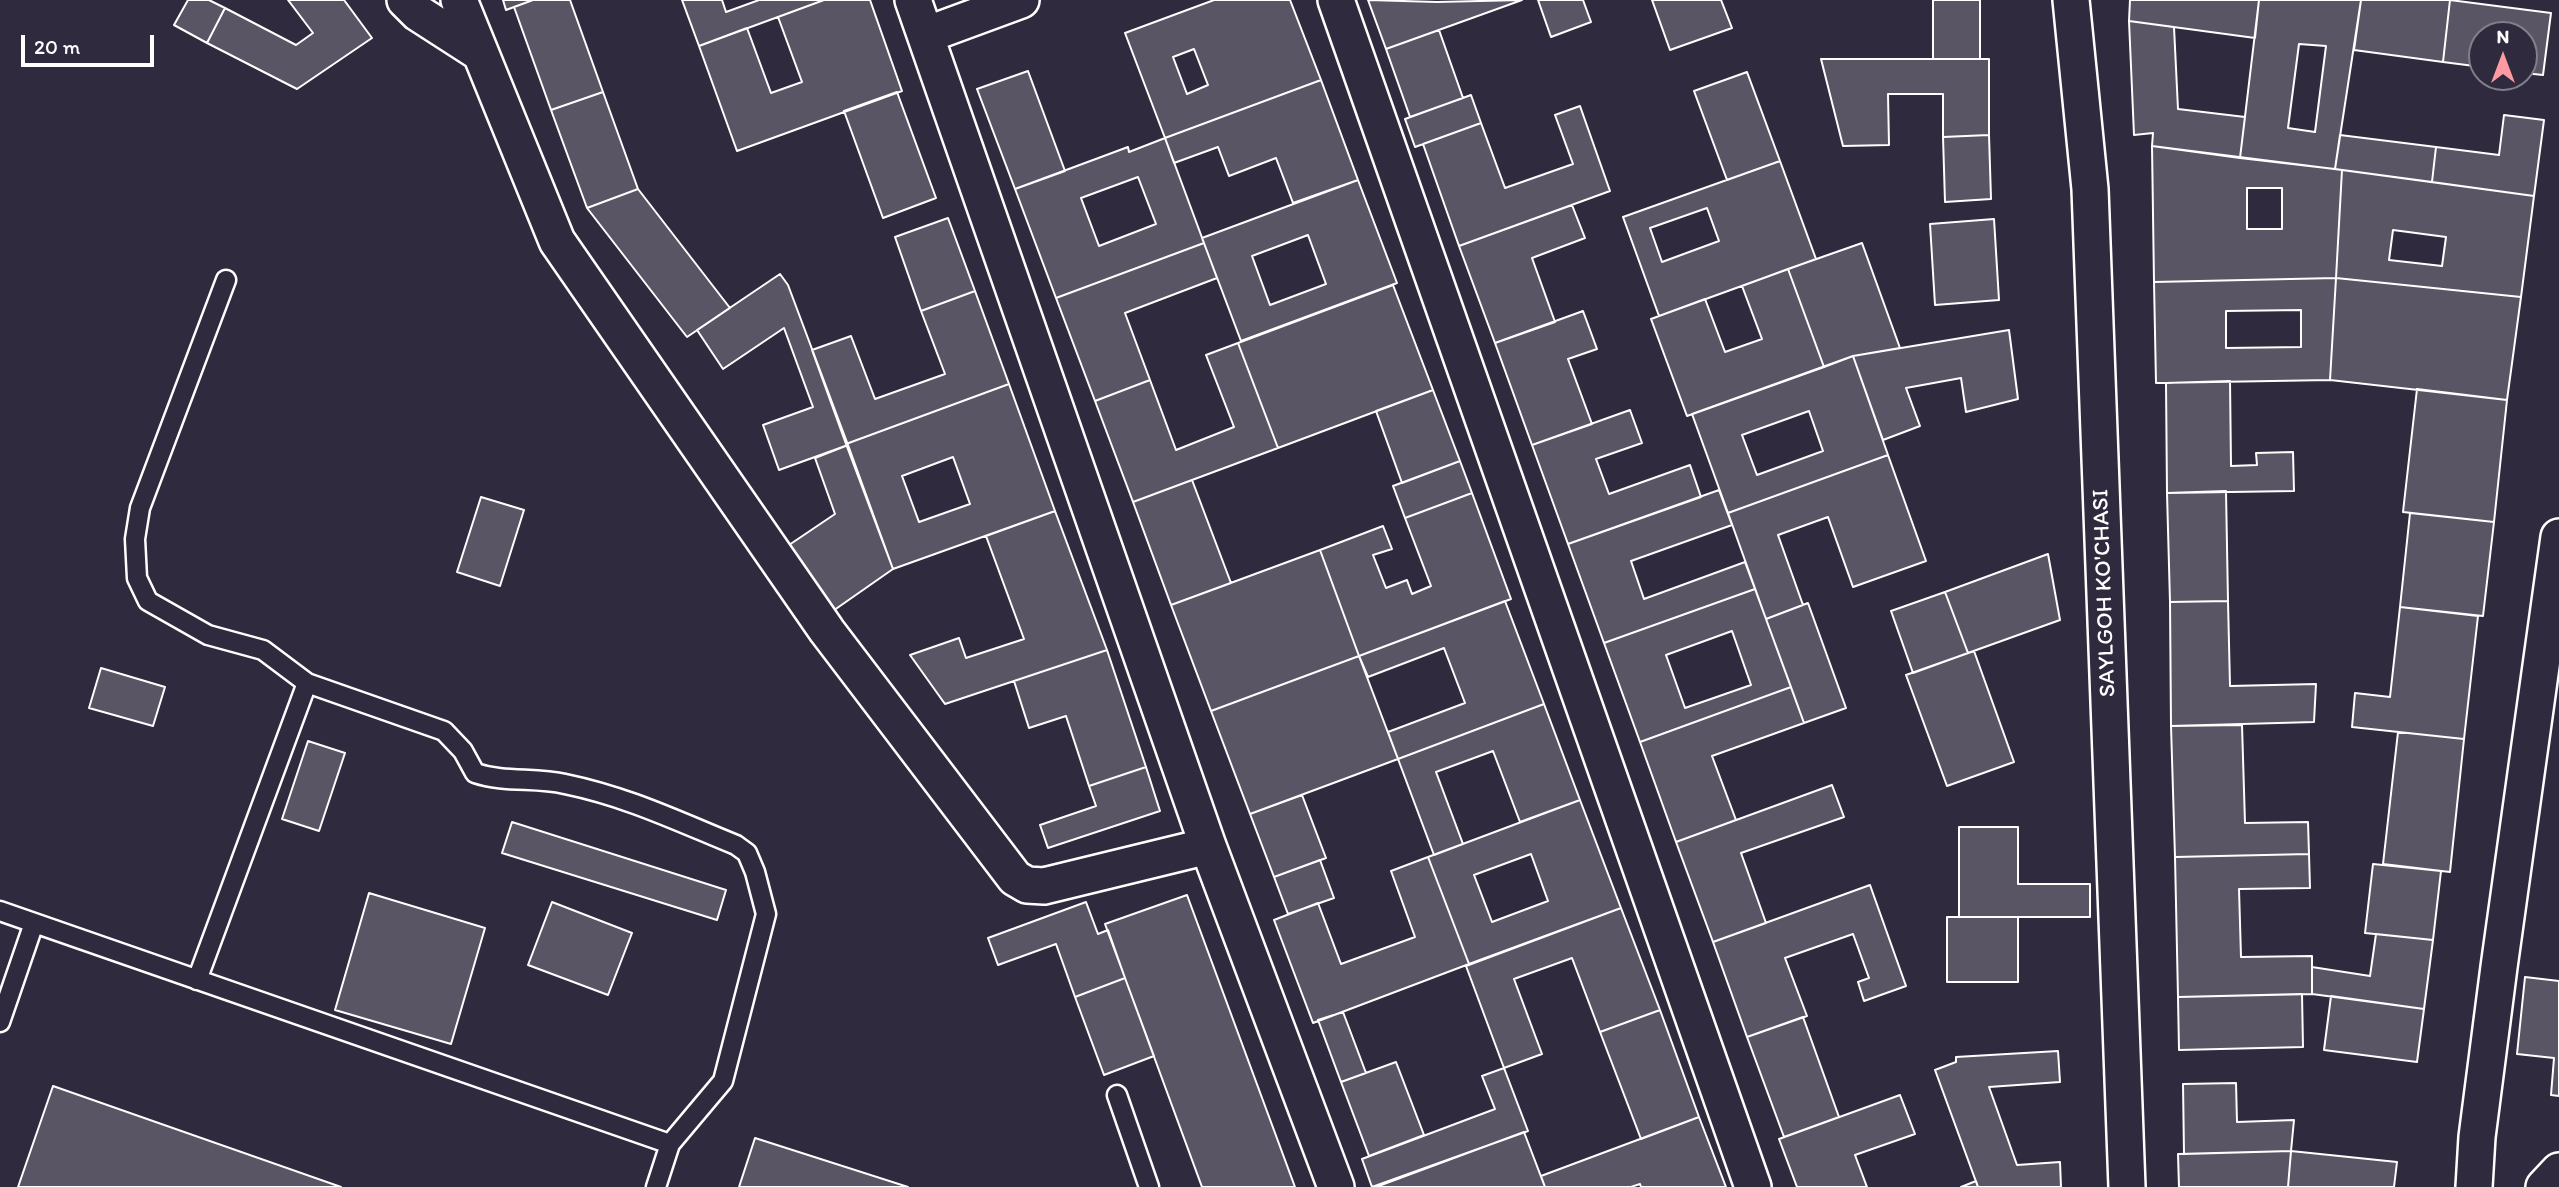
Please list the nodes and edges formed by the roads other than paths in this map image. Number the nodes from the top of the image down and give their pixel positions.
1 (405, 0) edge
2 (459, 0) edge
3 (913, 0) edge
4 (1021, 0) edge
5 (1336, 0) edge
6 (2071, 0) edge
7 (926, 35) junction
8 (477, 51) junction
9 (226, 280) dead end
10 (2559, 537) edge
11 (307, 684) junction
12 (1208, 846) junction
13 (0, 911) edge
14 (34, 923) junction
15 (197, 980) junction
16 (0, 1022) edge
17 (1117, 1095) dead end
18 (670, 1144) junction
19 (2559, 1171) edge
20 (656, 1187) edge
21 (1149, 1187) edge
22 (1336, 1187) edge
23 (1753, 1187) edge
24 (2127, 1187) edge
25 (2474, 1187) edge
26 (2544, 1187) edge

1 - 8 street
2 - 8 street
3 - 7 street
4 - 7 street
5 - 23 street
6 - 24 street, SAYLGOH KO'CHASI
7 - 12 street
8 - 12 street
9 - 11 lane
10 - 25 street
11 - 15 lane
11 - 18 lane
12 - 22 street
13 - 14 lane
14 - 15 lane
14 - 16 lane
15 - 18 lane
17 - 21 lane
18 - 20 lane
19 - 26 street

